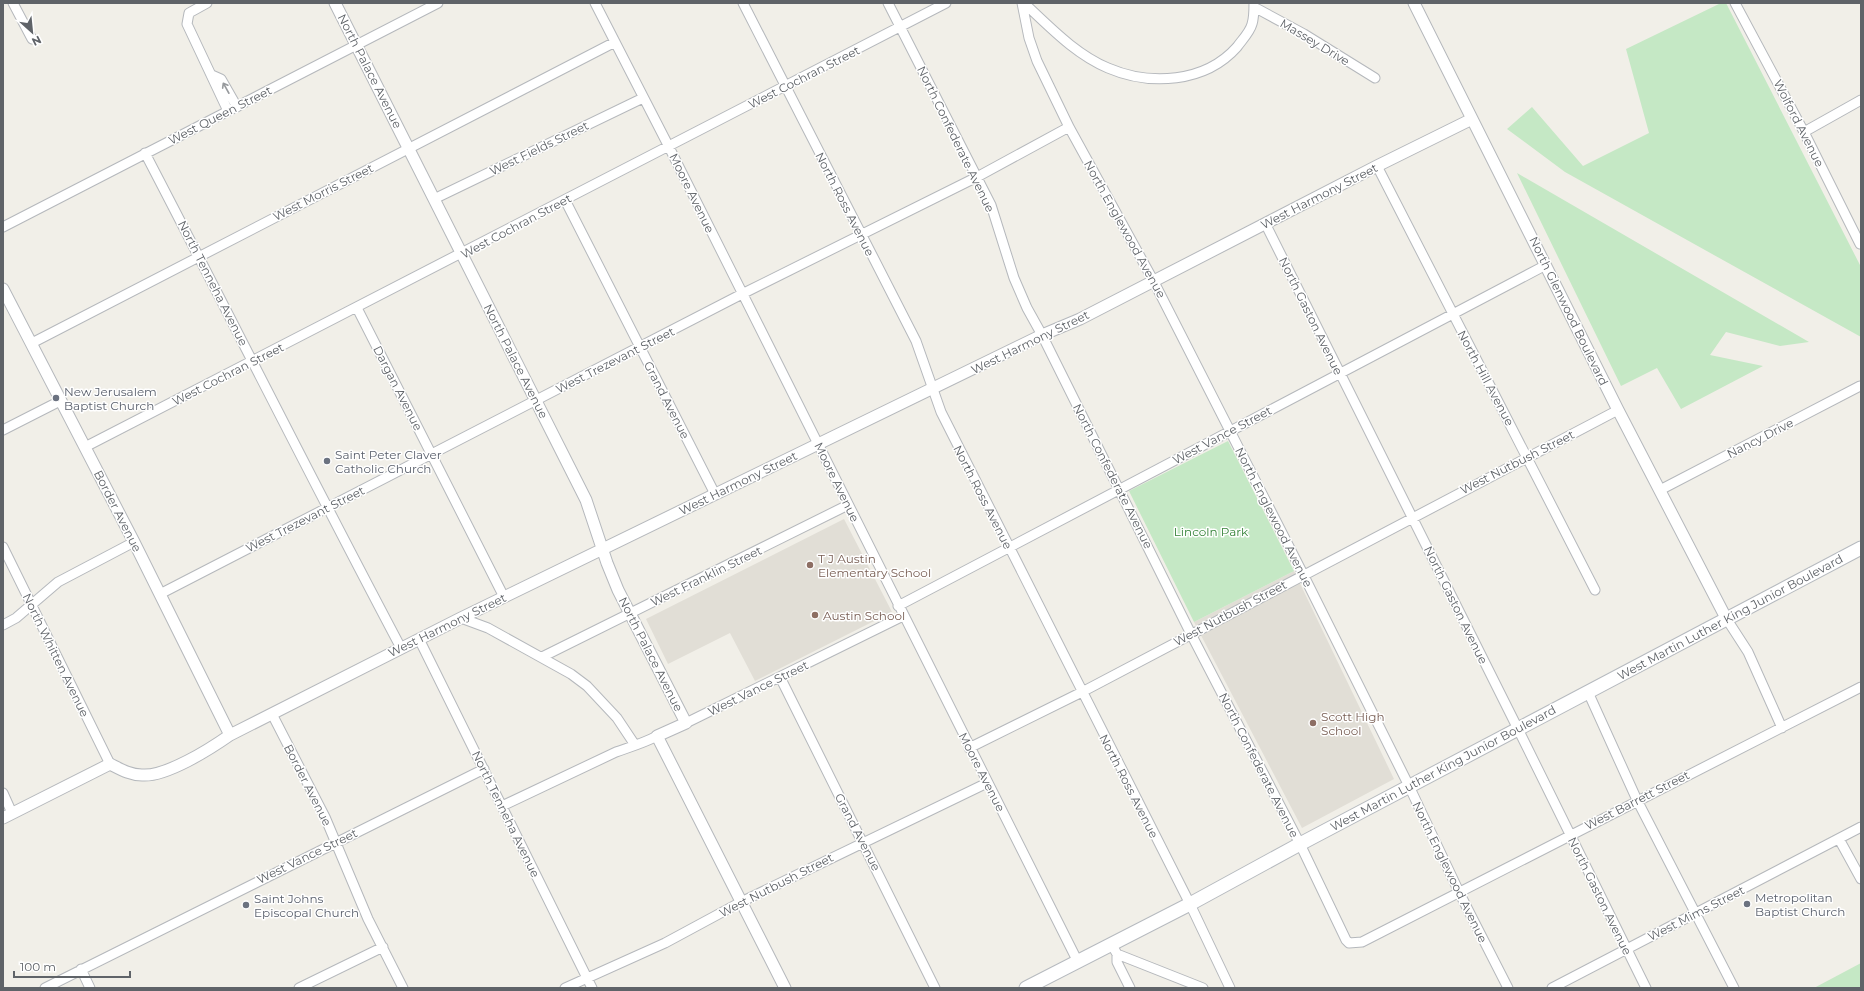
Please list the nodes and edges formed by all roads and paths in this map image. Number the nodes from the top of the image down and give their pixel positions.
1 (13, 3) edge
2 (207, 3) edge
3 (335, 3) edge
4 (438, 3) edge
5 (595, 3) edge
6 (743, 3) edge
7 (888, 3) edge
8 (946, 3) edge
9 (1023, 3) edge
10 (1414, 3) edge
11 (1735, 3) edge
12 (1254, 5) edge
13 (900, 27) junction
14 (32, 39) dead end
15 (615, 42) junction
16 (357, 44) junction
17 (212, 75) junction
18 (1375, 78) dead end
19 (786, 86) junction
20 (643, 98) junction
21 (1861, 100) edge
22 (237, 107) junction
23 (228, 111) junction
24 (1472, 119) junction
25 (1069, 127) junction
26 (1804, 132) junction
27 (669, 147) junction
28 (409, 148) junction
29 (145, 153) junction
30 (1377, 166) junction
31 (977, 176) junction
32 (434, 199) junction
33 (565, 200) junction
34 (1265, 223) junction
35 (3, 227) edge
36 (861, 235) junction
37 (1860, 244) dead end
38 (461, 254) junction
39 (199, 257) junction
40 (1546, 265) junction
41 (1153, 280) junction
42 (3, 289) edge
43 (742, 294) junction
44 (357, 308) junction
45 (1452, 313) junction
46 (1042, 335) junction
47 (32, 344) junction
48 (640, 347) junction
49 (254, 362) junction
50 (1339, 374) junction
51 (1860, 386) edge
52 (933, 390) junction
53 (536, 400) junction
54 (60, 401) junction
55 (1618, 410) junction
56 (3, 430) edge
57 (1230, 431) junction
58 (819, 445) junction
59 (85, 447) junction
60 (432, 453) junction
61 (1527, 456) junction
62 (1120, 490) junction
63 (1660, 490) junction
64 (715, 494) junction
65 (848, 505) junction
66 (327, 509) junction
67 (1412, 516) junction
68 (134, 542) junction
69 (3, 547) edge
70 (1009, 547) junction
71 (1861, 548) edge
72 (604, 549) junction
73 (1303, 574) junction
74 (1595, 590) dead end
75 (160, 594) junction
76 (504, 597) junction
77 (32, 606) junction
78 (898, 606) junction
79 (629, 613) junction
80 (903, 616) junction
81 (461, 618) junction
82 (1726, 618) junction
83 (3, 625) edge
84 (1191, 634) junction
85 (419, 639) junction
86 (401, 648) junction
87 (542, 657) junction
88 (780, 677) junction
89 (1861, 687) edge
90 (1082, 692) junction
91 (1588, 692) junction
92 (272, 714) junction
93 (686, 723) junction
94 (1782, 728) junction
95 (1518, 729) junction
96 (230, 735) junction
97 (657, 736) junction
98 (635, 745) junction
99 (969, 748) junction
100 (110, 764) junction
101 (484, 769) junction
102 (987, 783) junction
103 (1409, 786) junction
104 (3, 793) edge
105 (1637, 800) junction
106 (502, 806) junction
107 (8, 815) edge
108 (1861, 827) edge
109 (1569, 835) junction
110 (1839, 839) junction
111 (336, 842) junction
112 (863, 842) junction
113 (1300, 844) junction
114 (1861, 879) edge
115 (1460, 894) junction
116 (741, 902) junction
117 (1190, 904) junction
118 (1695, 914) junction
119 (1349, 943) joint
120 (383, 946) junction
121 (1114, 949) junction
122 (1626, 949) junction
123 (1078, 962) junction
124 (81, 969) junction
125 (586, 978) junction
126 (45, 988) edge
127 (90, 988) edge
128 (299, 988) edge
129 (403, 988) edge
130 (565, 988) edge
131 (592, 988) edge
132 (785, 988) edge
133 (935, 988) edge
134 (1026, 988) edge
135 (1130, 988) edge
136 (1203, 988) edge
137 (1230, 988) edge
138 (1508, 988) edge
139 (1552, 988) edge
140 (1646, 988) edge
141 (1734, 988) edge

1 - 14 street
2 - 17 street
3 - 16 street, North Palace Avenue
4 - 16 street, West Queen Street
5 - 15 street, Moore Avenue
6 - 19 street, North Ross Avenue
7 - 13 street, North Confederate Avenue
8 - 13 street, West Cochran Street
9 - 12 street
9 - 25 street, North Englewood Avenue
10 - 24 street, North Glenwood Boulevard
11 - 26 street, Wolford Avenue
12 - 18 street, Massey Drive
13 - 19 street, West Cochran Street
13 - 31 street, North Confederate Avenue
15 - 20 street, Moore Avenue
15 - 28 street, West Morris Street
16 - 22 street, West Queen Street
16 - 28 street, North Palace Avenue
22 -> 17 street
17 - 23 street
19 - 27 street, West Cochran Street
19 - 36 street, North Ross Avenue
20 - 27 street, Moore Avenue
20 - 32 street, West Fields Street
21 - 26 street
22 - 23 street, West Queen Street
23 - 29 street, West Queen Street
24 - 30 street, West Harmony Street
24 - 40 street, North Glenwood Boulevard
25 - 31 street, West Trezevant Street
25 - 41 street, North Englewood Avenue
26 - 37 street, Wolford Avenue
27 - 33 street, West Cochran Street
27 - 43 street, Moore Avenue
28 - 32 street, North Palace Avenue
28 - 39 street, West Morris Street
29 - 35 street, West Queen Street
29 - 39 street, North Tenneha Avenue
30 - 34 street, West Harmony Street
30 - 45 street, North Hill Avenue
31 - 36 street, West Trezevant Street
31 - 46 street, North Confederate Avenue
32 - 38 street, North Palace Avenue
33 - 38 street, West Cochran Street
33 - 48 street, Grand Avenue
34 - 41 street, West Harmony Street
34 - 50 street, North Gaston Avenue
36 - 43 street, West Trezevant Street
36 - 52 street, North Ross Avenue
38 - 44 street, West Cochran Street
38 - 53 street, North Palace Avenue
39 - 47 street, West Morris Street
39 - 49 street, North Tenneha Avenue
40 - 45 street, West Vance Street
40 - 55 street, North Glenwood Boulevard
41 - 46 street, West Harmony Street
41 - 57 street, North Englewood Avenue
42 - 47 street, Border Avenue
43 - 48 street, West Trezevant Street
43 - 58 street, Moore Avenue
44 - 49 street, West Cochran Street
44 - 60 street, Dargan Avenue
45 - 50 street, West Vance Street
45 - 61 street, North Hill Avenue
46 - 52 street, West Harmony Street
46 - 62 street, North Confederate Avenue
47 - 54 street, Border Avenue
48 - 53 street, West Trezevant Street
48 - 64 street, Grand Avenue
49 - 59 street, West Cochran Street
49 - 66 street, North Tenneha Avenue
50 - 57 street, West Vance Street
50 - 67 street, North Gaston Avenue
51 - 63 street, Nancy Drive
52 - 58 street, West Harmony Street
52 - 70 street, North Ross Avenue
53 - 60 street, West Trezevant Street
53 - 72 street, North Palace Avenue
54 - 56 street
54 - 59 street, Border Avenue
55 - 61 street, West Nutbush Street
55 - 63 street, North Glenwood Boulevard
57 - 62 street, West Vance Street
57 - 73 street, North Englewood Avenue
58 - 64 street, West Harmony Street
58 - 65 street, Moore Avenue
59 - 68 street, Border Avenue
60 - 66 street, West Trezevant Street
60 - 76 street, Dargan Avenue
61 - 67 street, West Nutbush Street
61 - 74 street, North Hill Avenue
62 - 70 street, West Vance Street
62 - 84 street, North Confederate Avenue
63 - 82 street, North Glenwood Boulevard
64 - 72 street, West Harmony Street
65 - 78 street, Moore Avenue
65 - 79 street, West Franklin Street
66 - 75 street, West Trezevant Street
66 - 86 street, North Tenneha Avenue
67 - 73 street, West Nutbush Street
67 - 95 street, North Gaston Avenue
68 - 75 street, Border Avenue
68 - 77 street
69 - 77 street, North Whitten Avenue
70 - 78 street, West Vance Street
70 - 90 street, North Ross Avenue
71 - 82 main road, West Martin Luther King Junior Boulevard
72 - 76 street, West Harmony Street
72 - 79 street, North Palace Avenue
73 - 84 street, West Nutbush Street
73 - 103 street, North Englewood Avenue
75 - 96 street, Border Avenue
76 - 81 street, West Harmony Street
77 - 83 street
77 - 100 street, North Whitten Avenue
78 - 80 street, Moore Avenue
79 - 87 street, West Franklin Street
79 - 93 street, North Palace Avenue
80 - 88 street, West Vance Street
80 - 99 street, Moore Avenue
81 - 85 street, West Harmony Street
81 - 87 street
82 - 91 main road, West Martin Luther King Junior Boulevard
82 - 94 street
84 - 90 street, West Nutbush Street
84 - 113 street, North Confederate Avenue
85 - 86 street, West Harmony Street
85 - 101 street, North Tenneha Avenue
86 - 92 street, West Harmony Street
87 - 98 street
88 - 93 street, West Vance Street
88 - 112 street, Grand Avenue
89 - 94 street, West Barrett Street
90 - 99 street, West Nutbush Street
90 - 117 street, North Ross Avenue
91 - 95 main road, West Martin Luther King Junior Boulevard
91 - 105 street
92 - 96 street, West Harmony Street
92 - 111 street, Border Avenue
93 - 97 street, West Vance Street
94 - 105 street, West Barrett Street
95 - 103 main road, West Martin Luther King Junior Boulevard
95 - 109 street, North Gaston Avenue
96 - 100 street, West Harmony Street
97 - 98 street, West Vance Street
97 - 116 street
98 - 106 street, West Vance Street
99 - 102 street, Moore Avenue
100 - 107 street
101 - 106 street, North Tenneha Avenue
101 - 111 street, West Vance Street
102 - 112 street, West Nutbush Street
102 - 123 street, Moore Avenue
103 - 113 main road, West Martin Luther King Junior Boulevard
103 - 115 street, North Englewood Avenue
104 - 107 street
105 - 109 street, West Barrett Street
105 - 118 street
106 - 125 street, North Tenneha Avenue
108 - 110 street, West Mims Street
109 - 115 street, West Barrett Street
109 - 122 street, North Gaston Avenue
110 - 114 street
110 - 118 street, West Mims Street
111 - 120 street, Border Avenue
111 - 124 street, West Vance Street
112 - 116 street, West Nutbush Street
112 - 133 street, Grand Avenue
113 - 117 main road, West Martin Luther King Junior Boulevard
113 - 119 street, North Confederate Avenue
115 - 119 street, West Barrett Street
115 - 138 street, North Englewood Avenue
116 - 125 street, West Nutbush Street
116 - 132 street
117 - 121 main road, West Martin Luther King Junior Boulevard
117 - 137 street, North Ross Avenue
118 - 122 street, West Mims Street
118 - 141 street
120 - 128 street
120 - 129 street, Border Avenue
121 - 123 main road, West Martin Luther King Junior Boulevard
121 - 135 street
121 - 136 street
122 - 139 street, West Mims Street
122 - 140 street, North Gaston Avenue
123 - 134 main road, West Martin Luther King Junior Boulevard
124 - 126 street, West Vance Street
124 - 127 street
125 - 130 street, West Nutbush Street
125 - 131 street, North Tenneha Avenue

